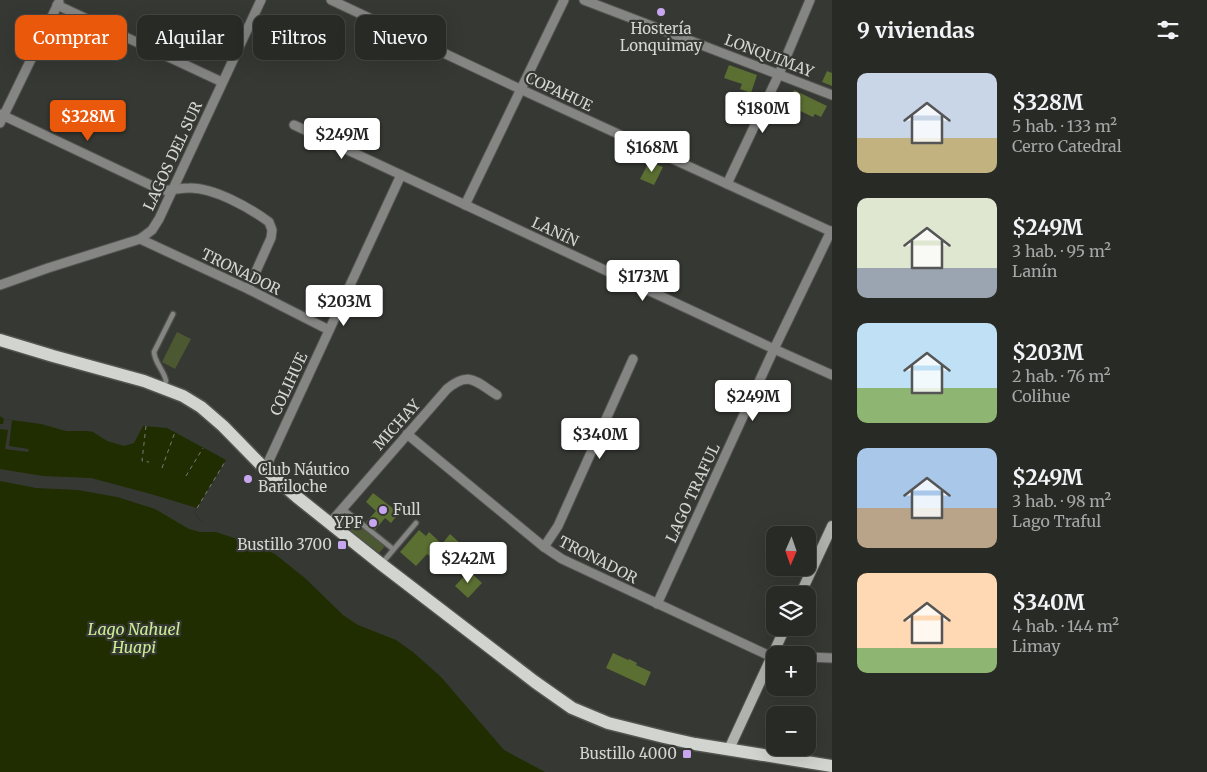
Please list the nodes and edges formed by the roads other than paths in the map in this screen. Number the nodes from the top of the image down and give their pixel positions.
1 (261, 0) edge
2 (331, 0) edge
3 (564, 0) edge
4 (584, 0) edge
5 (810, 0) edge
6 (58, 3) edge
7 (779, 74) junction
8 (222, 82) junction
9 (520, 89) junction
10 (832, 95) edge
11 (1, 118) edge
12 (294, 125) dead end
13 (401, 175) junction
14 (727, 184) junction
15 (172, 191) junction
16 (465, 205) junction
17 (831, 232) edge
18 (140, 239) junction
19 (0, 285) edge
20 (248, 290) junction
21 (173, 314) dead end
22 (329, 330) junction
23 (0, 340) edge
24 (774, 349) junction
25 (633, 359) dead end
26 (832, 375) edge
27 (163, 387) junction
28 (498, 395) dead end
29 (407, 434) junction
30 (265, 469) junction
31 (342, 508) junction
32 (330, 523) junction
33 (416, 523) dead end
34 (832, 526) edge
35 (544, 547) junction
36 (393, 550) junction
37 (381, 564) junction
38 (804, 586) edge
39 (657, 604) junction
40 (766, 654) edge
41 (816, 657) edge
42 (832, 658) edge
43 (766, 672) edge
44 (729, 750) junction
45 (832, 766) edge

1 - 8 street, LAGOS DEL SUR
2 - 9 street, COPAHUE
3 - 9 street
4 - 7 street, LONQUIMAY
5 - 7 street
6 - 8 street
6 - 11 street
7 - 10 street, LONQUIMAY
7 - 14 street
8 - 15 street, LAGOS DEL SUR
9 - 14 street, COPAHUE
9 - 16 street
11 - 15 street
12 - 13 street, LANÍN
13 - 16 street, LANÍN
13 - 22 street, COLIHUE
14 - 17 street, COPAHUE
15 - 18 street, LAGOS DEL SUR
15 - 20 street
16 - 24 street, LANÍN
17 - 24 street, LAGO TRAFUL
18 - 19 street, LAGOS DEL SUR
18 - 20 street, TRONADOR
20 - 22 street, TRONADOR
21 - 27 lane
22 - 30 street, COLIHUE
23 - 27 main road
24 - 26 street, LANÍN
24 - 39 street, LAGO TRAFUL
25 - 35 street
27 - 30 main road
28 - 29 street, MICHAY
29 - 31 street, MICHAY
29 - 35 street, TRONADOR
30 - 32 main road
31 - 32 street, MICHAY
31 - 36 lane
32 - 37 main road
33 - 36 lane
34 - 38 main road
35 - 39 street, TRONADOR
36 - 37 lane
37 - 44 main road
39 - 40 street, TRONADOR
41 - 42 street
43 - 44 main road
44 - 45 main road

